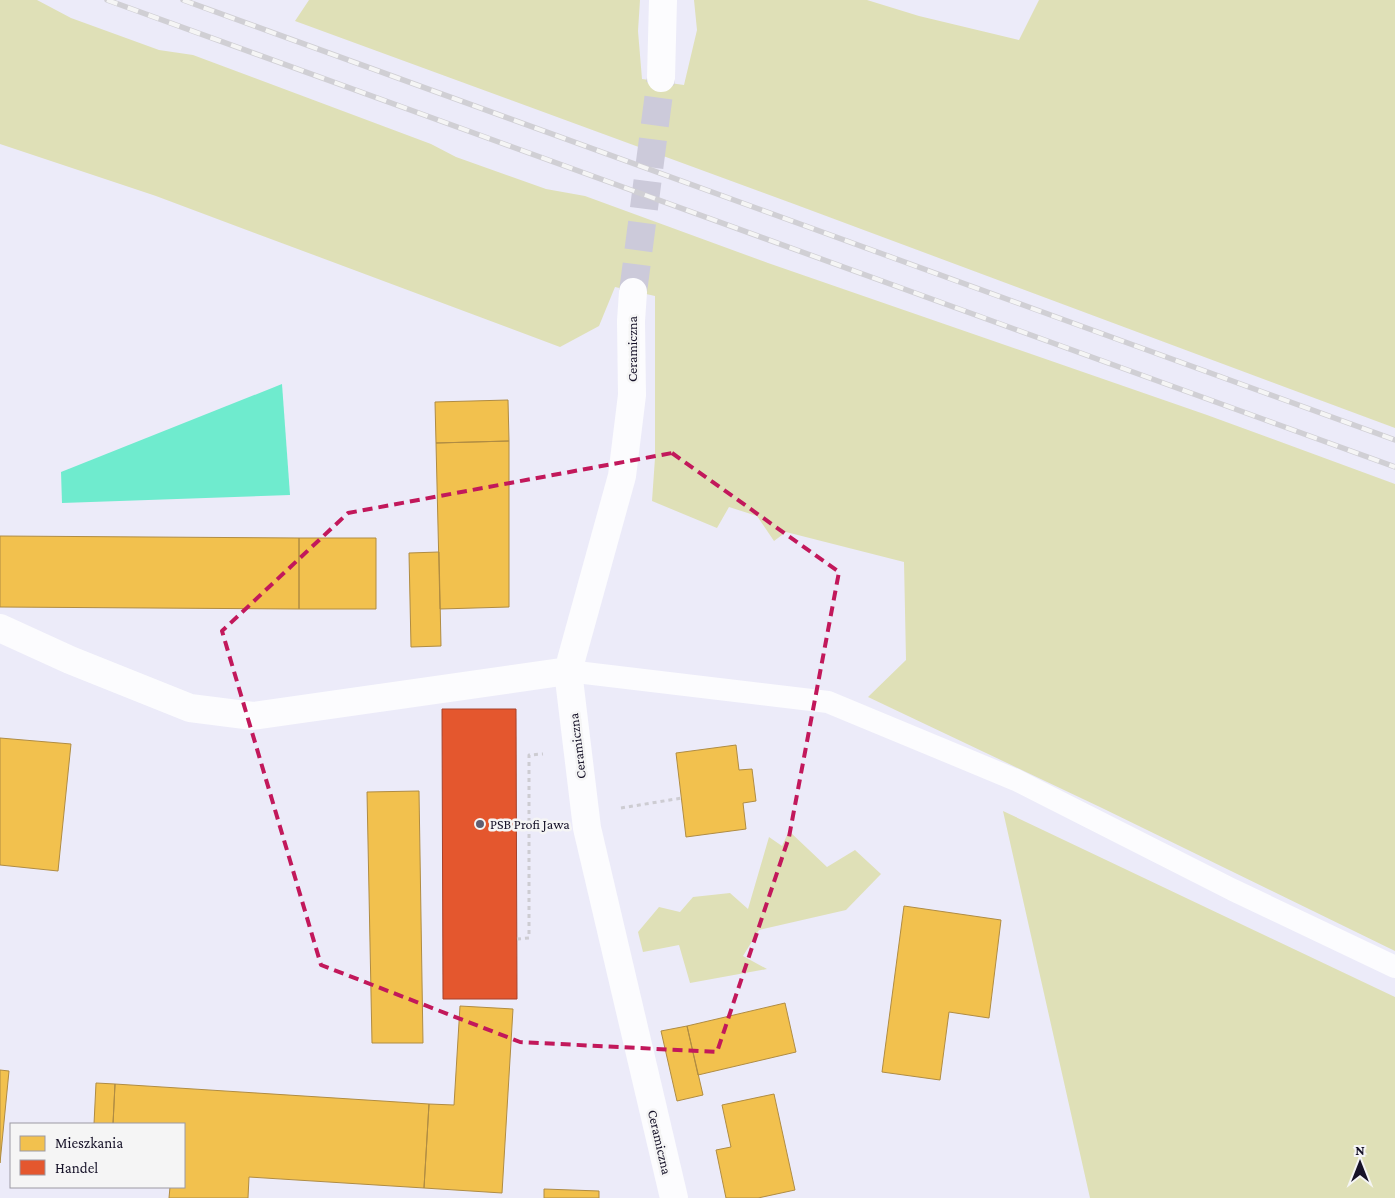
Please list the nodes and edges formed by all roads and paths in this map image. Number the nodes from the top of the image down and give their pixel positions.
1 (663, 0) edge
2 (661, 78) tunnel mouth
3 (633, 292) tunnel mouth
4 (0, 628) edge
5 (568, 671) junction
6 (546, 753) dead end
7 (682, 798) dead end
8 (614, 809) dead end
9 (517, 939) dead end
10 (1395, 968) edge
11 (674, 1198) edge

1 - 2 street
3 - 5 street, Ceramiczna
4 - 5 street
5 - 10 lane
5 - 11 street, Ceramiczna
6 - 9 path
7 - 8 path

